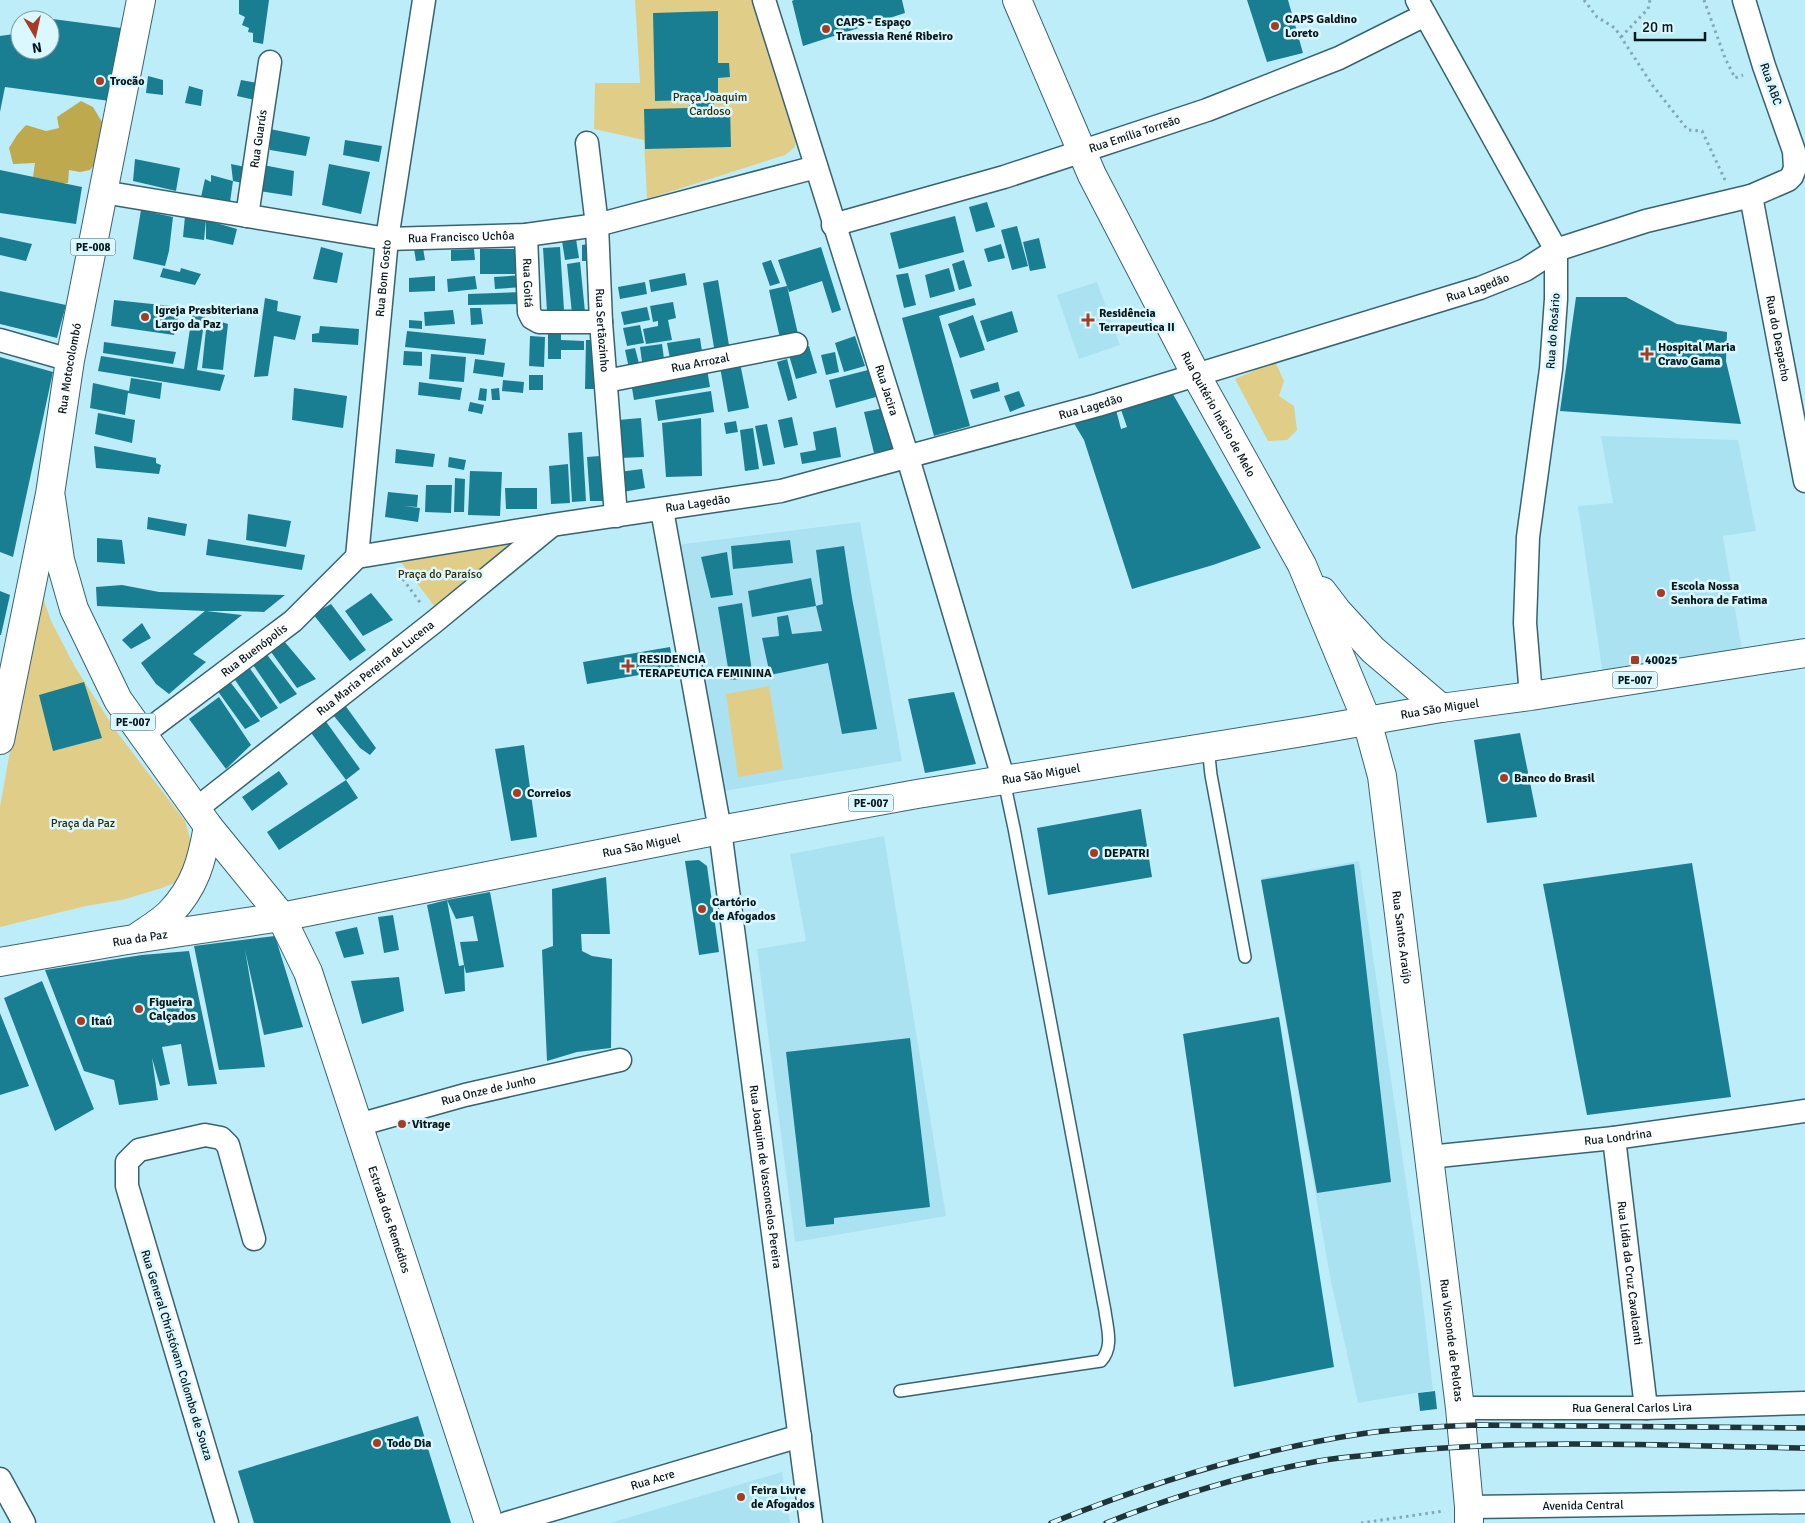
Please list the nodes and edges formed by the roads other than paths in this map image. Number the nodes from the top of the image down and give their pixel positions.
1 (141, 0) edge
2 (424, 0) edge
3 (764, 0) edge
4 (1017, 0) edge
5 (1744, 0) edge
6 (1420, 8) edge
7 (270, 62) dead end
8 (587, 143) dead end
9 (1081, 152) junction
10 (1798, 155) edge
11 (816, 167) junction
12 (103, 192) junction
13 (1742, 198) junction
14 (247, 216) junction
15 (597, 225) junction
16 (834, 225) junction
17 (526, 235) junction
18 (387, 238) junction
19 (1556, 250) junction
20 (601, 322) junction
21 (0, 340) edge
22 (796, 344) dead end
23 (70, 360) junction
24 (1196, 375) junction
25 (606, 381) junction
26 (908, 458) junction
27 (1805, 481) edge
28 (50, 494) junction
29 (662, 510) junction
30 (616, 516) junction
31 (552, 525) junction
32 (357, 558) junction
33 (1302, 564) junction
34 (1805, 653) edge
35 (1531, 696) junction
36 (1441, 708) junction
37 (1367, 721) junction
38 (143, 734) junction
39 (0, 740) edge
40 (1208, 747) junction
41 (1004, 781) junction
42 (202, 817) junction
43 (720, 830) junction
44 (281, 917) junction
45 (133, 939) junction
46 (1245, 957) dead end
47 (0, 962) edge
48 (620, 1060) dead end
49 (1805, 1111) edge
50 (358, 1125) junction
51 (1614, 1138) junction
52 (1429, 1157) junction
53 (254, 1239) dead end
54 (900, 1391) dead end
55 (1805, 1403) edge
56 (1460, 1408) junction
57 (1646, 1408) junction
58 (800, 1436) junction
59 (0, 1479) edge
60 (1805, 1502) edge
61 (1469, 1515) edge
62 (24, 1523) edge
63 (227, 1523) edge
64 (489, 1523) edge
65 (507, 1523) edge
66 (811, 1523) edge

1 - 12 main road, Rua Motocolombó / PE-008
2 - 18 street, Rua Bom Gosto
3 - 11 street, Rua Jacira
4 - 9 main road, Rua Quitério Inácio de Melo
5 - 10 street, Rua ABC
6 - 9 street, Rua Emília Torreão
6 - 19 street, Rua do Rosário
7 - 14 street, Rua Guarús
8 - 15 street, Rua Sertãozinho
9 - 16 street, Rua Emília Torreão
9 - 24 main road, Rua Quitério Inácio de Melo
10 - 13 street, Rua Lagedão
11 - 15 street, Rua Francisco Uchôa
11 - 16 street, Rua Jacira
12 - 14 street, Rua Francisco Uchôa
12 - 23 main road, Rua Motocolombó / PE-008
13 - 19 street, Rua Lagedão
13 - 27 street, Rua do Despacho
14 - 18 street, Rua Francisco Uchôa
15 - 17 street, Rua Francisco Uchôa
15 - 20 street, Rua Sertãozinho
16 - 26 street, Rua Jacira
17 - 18 street, Rua Francisco Uchôa
17 - 20 street, Rua Goitá
18 - 32 street, Rua Bom Gosto
19 - 24 street, Rua Lagedão
19 - 35 street, Rua do Rosário
20 - 25 street, Rua Sertãozinho
21 - 23 street
22 - 25 street, Rua Arrozal
23 - 28 main road, Rua Motocolombó / PE-008
24 - 26 street, Rua Lagedão
24 - 33 main road, Rua Quitério Inácio de Melo
25 - 30 street, Rua Sertãozinho
26 - 29 street, Rua Lagedão
26 - 41 street, Rua Jacira
28 - 38 main road, PE-007
28 - 39 main road, Rua Motocolombó / PE-008
29 - 30 street, Rua Lagedão
29 - 43 street, Rua Joaquim de Vasconcelos Pereira
30 - 31 street, Rua Lagedão
31 - 32 street, Rua Lagedão
31 - 42 street, Rua Maria Pereira de Lucena
32 - 38 street, Rua Buenópolis
33 - 36 main road
33 - 37 main road, Rua Quitério Inácio de Melo
34 - 35 main road, Rua São Miguel / PE-007
35 - 36 main road, Rua São Miguel / PE-007
36 - 37 main road, Rua São Miguel / PE-007
37 - 40 main road, Rua São Miguel / PE-007
37 - 52 main road, Rua Santos Araújo
38 - 42 main road, PE-007
40 - 41 main road, Rua São Miguel / PE-007
40 - 46 lane
41 - 43 main road, Rua São Miguel / PE-007
41 - 54 lane
42 - 44 main road, PE-007
42 - 45 main road
43 - 44 main road, Rua São Miguel / PE-007
43 - 58 street, Rua Joaquim de Vasconcelos Pereira
44 - 45 main road, Rua da Paz / PE-007
44 - 50 main road, Estrada dos Remédios
45 - 47 main road, Rua da Paz / PE-007
48 - 50 street, Rua Onze de Junho
49 - 51 street, Rua Londrina
50 - 64 main road, Estrada dos Remédios
51 - 52 street, Rua Londrina
51 - 57 street, Rua Lídia da Cruz Cavalcanti
52 - 56 main road, Rua Visconde de Pelotas
53 - 63 street, Rua General Christóvam Colombo de Souza
55 - 57 street, Rua General Carlos Lira
56 - 57 street, Rua General Carlos Lira
56 - 61 main road, Rua Visconde de Pelotas
58 - 65 street, Rua Acre
58 - 66 street, Rua Joaquim de Vasconcelos Pereira
59 - 62 street
60 - 61 street, Avenida Central

